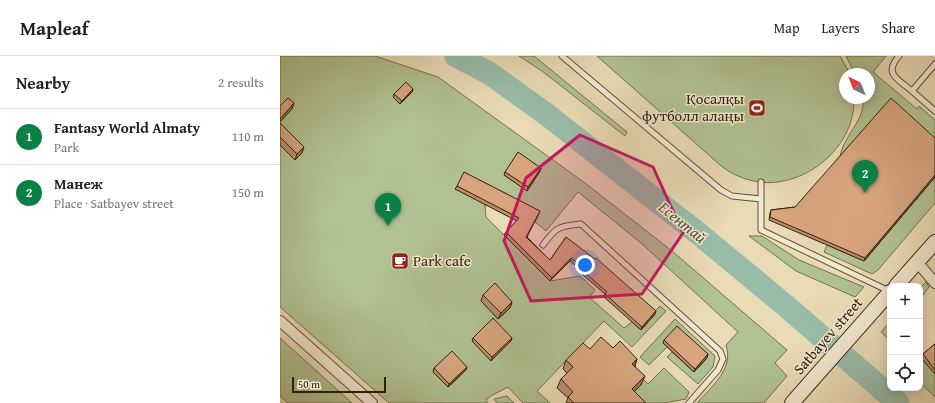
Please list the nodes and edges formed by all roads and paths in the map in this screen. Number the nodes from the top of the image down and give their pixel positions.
1 (562, 56) edge
2 (899, 56) edge
3 (935, 64) edge
4 (912, 91) junction
5 (935, 111) edge
6 (761, 182) dead end
7 (761, 199) junction
8 (935, 242) edge
9 (543, 245) dead end
10 (917, 262) junction
11 (899, 283) edge
12 (935, 283) edge
13 (887, 291) edge
14 (887, 295) edge
15 (280, 321) edge
16 (370, 402) edge
17 (689, 403) edge
18 (792, 403) edge

1 - 7 lane
2 - 4 lane
3 - 4 lane
4 - 5 lane
6 - 7 lane
7 - 13 lane
8 - 10 main road
9 - 17 lane
10 - 11 main road
10 - 12 street
14 - 18 main road, Satbayev street
15 - 16 street

